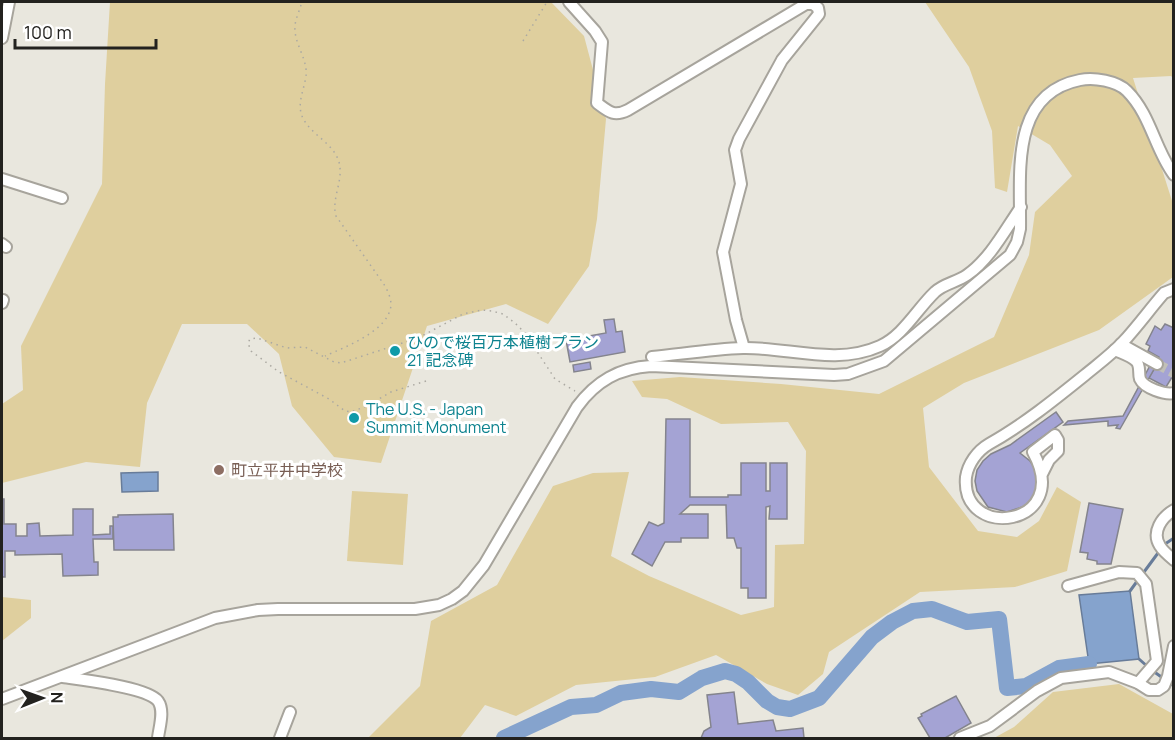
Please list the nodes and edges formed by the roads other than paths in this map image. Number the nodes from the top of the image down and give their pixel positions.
1 (9, 2) edge
2 (569, 2) edge
3 (2, 38) edge
4 (1173, 175) edge
5 (2, 179) edge
6 (62, 198) dead end
7 (1021, 207) junction
8 (1173, 289) edge
9 (1118, 347) junction
10 (744, 348) junction
11 (652, 357) dead end
12 (1157, 364) tunnel mouth
13 (1173, 393) edge
14 (1042, 474) dead end
15 (1173, 510) edge
16 (1173, 560) edge
17 (1068, 586) dead end
18 (1173, 646) edge
19 (59, 677) junction
20 (1138, 682) junction
21 (2, 699) edge
22 (290, 712) dead end
23 (158, 738) edge
24 (280, 738) edge
25 (960, 738) edge

1 - 3 street
2 - 10 street
4 - 7 street
5 - 6 street
7 - 10 street
7 - 19 street
8 - 9 street
9 - 12 street
9 - 13 street
9 - 14 street
10 - 11 street
15 - 16 street
17 - 20 street
18 - 20 street
19 - 21 street
19 - 23 street
20 - 25 street
22 - 24 street

